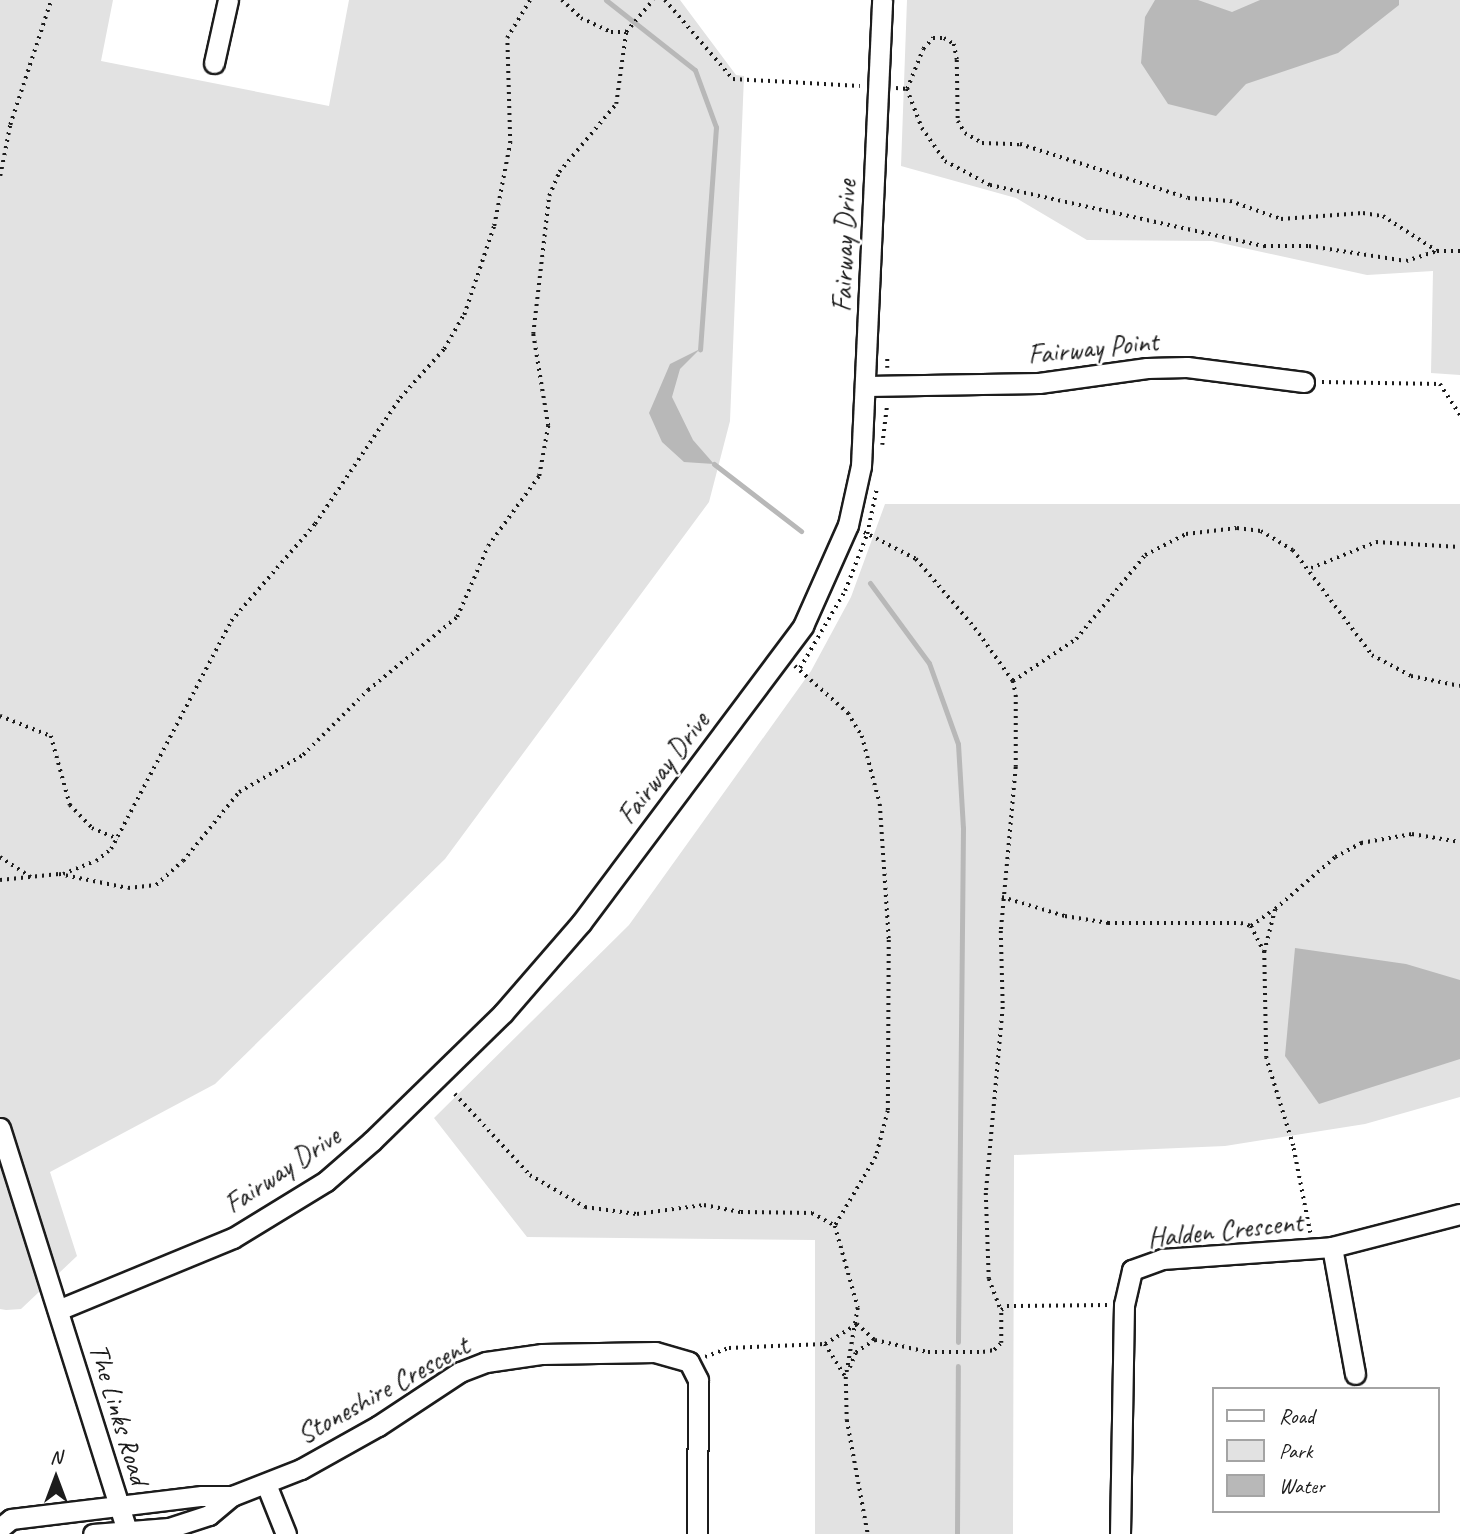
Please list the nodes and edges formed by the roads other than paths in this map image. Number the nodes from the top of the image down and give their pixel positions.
1 (228, 0) edge
2 (882, 0) edge
3 (214, 63) dead end
4 (1304, 382) road end
5 (877, 386) junction
6 (0, 1128) edge
7 (1460, 1214) edge
8 (1332, 1247) junction
9 (58, 1310) junction
10 (1354, 1374) dead end
11 (266, 1484) junction
12 (232, 1496) junction
13 (119, 1507) junction
14 (1, 1532) edge
15 (128, 1532) edge
16 (93, 1534) edge
17 (286, 1534) edge
18 (698, 1534) edge
19 (1120, 1534) edge

1 - 3 street
2 - 5 street, Fairway Drive
4 - 5 street, Fairway Point
5 - 9 street, Fairway Drive
6 - 9 street, The Links Road
7 - 8 street, Halden Crescent
8 - 10 street
8 - 19 street, Halden Crescent
9 - 13 street, The Links Road
11 - 12 street, Stoneshire Crescent
11 - 17 street
11 - 18 street, Stoneshire Crescent
12 - 13 street, Stoneshire Crescent
12 - 15 street, Stoneshire Crescent
13 - 14 street, Stoneshire Crescent
13 - 15 street, The Links Road
15 - 16 street, Stoneshire Crescent

